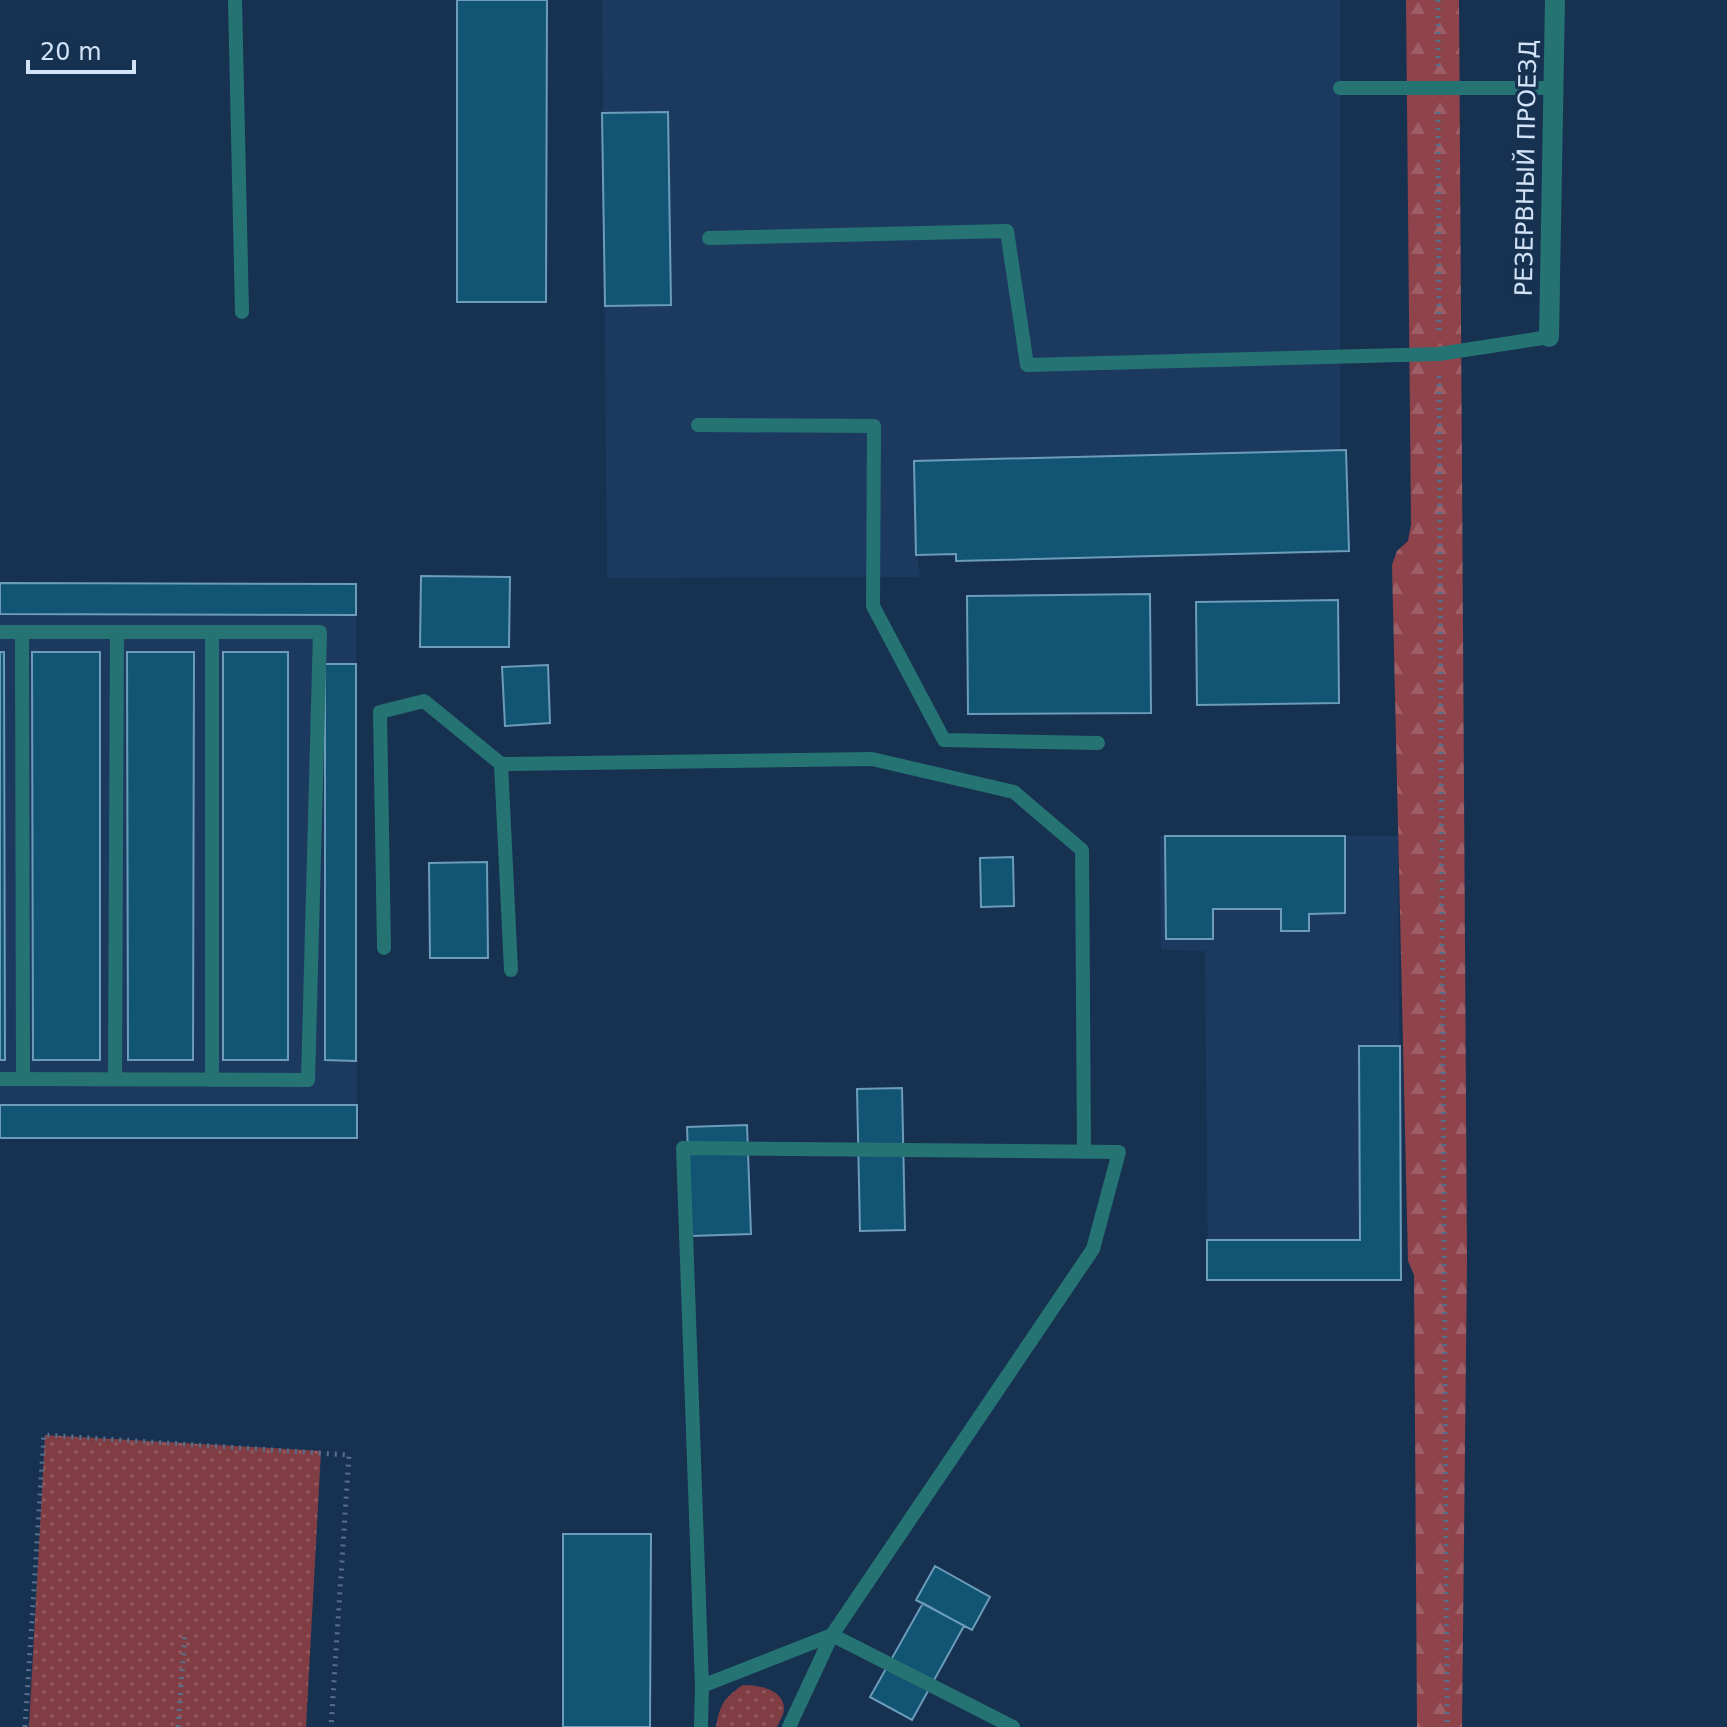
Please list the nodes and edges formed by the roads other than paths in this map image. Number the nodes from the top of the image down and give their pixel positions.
1 (235, 0) edge
2 (1555, 0) edge
3 (1340, 88) dead end
4 (1553, 88) junction
5 (709, 238) dead end
6 (242, 312) dead end
7 (1549, 337) joint
8 (698, 425) dead end
9 (0, 632) edge
10 (22, 632) junction
11 (117, 632) junction
12 (212, 632) junction
13 (1098, 743) dead end
14 (501, 764) junction
15 (384, 948) dead end
16 (511, 970) dead end
17 (0, 1079) edge
18 (23, 1079) junction
19 (115, 1079) junction
20 (212, 1080) junction
21 (1084, 1152) junction
22 (832, 1635) junction
23 (702, 1686) junction
24 (701, 1727) edge
25 (789, 1727) edge
26 (1013, 1727) edge

1 - 6 lane
2 - 4 street, РЕЗЕРВНЫЙ ПРОЕЗД
3 - 4 lane
4 - 7 street, РЕЗЕРВНЫЙ ПРОЕЗД
5 - 7 lane
8 - 13 lane
9 - 10 lane
10 - 11 lane
10 - 18 lane
11 - 12 lane
11 - 19 lane
12 - 20 lane
12 - 20 lane
14 - 15 lane
14 - 16 lane
14 - 21 lane
17 - 18 lane
18 - 19 lane
19 - 20 lane
21 - 22 lane
21 - 23 lane
22 - 23 lane
22 - 25 lane
22 - 26 lane
23 - 24 lane

